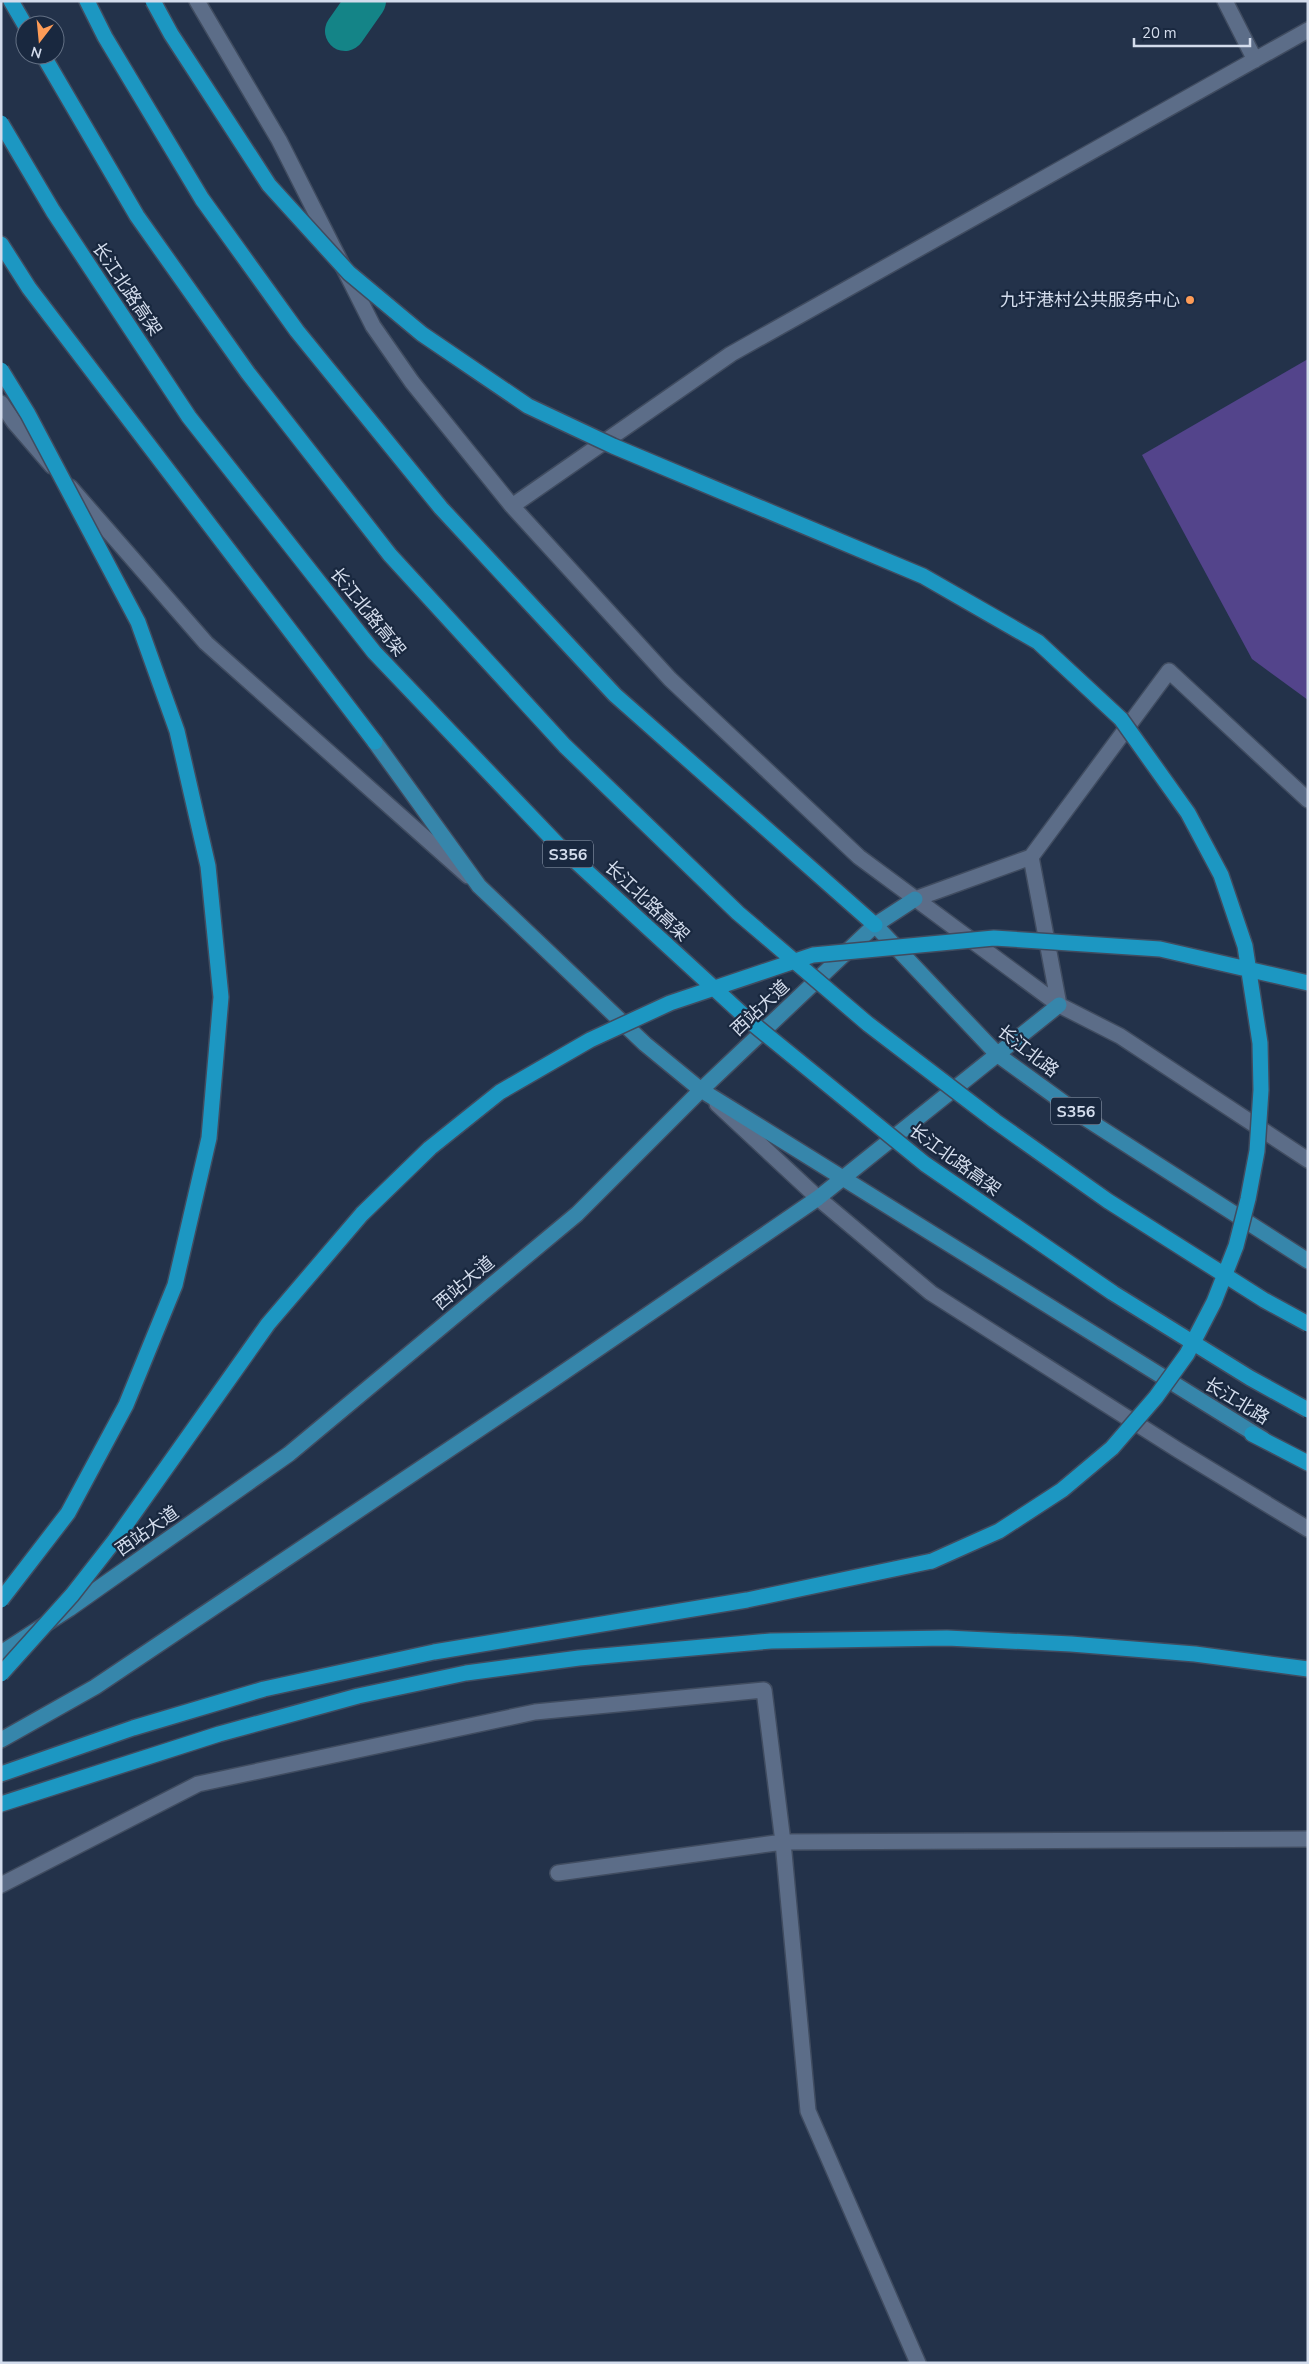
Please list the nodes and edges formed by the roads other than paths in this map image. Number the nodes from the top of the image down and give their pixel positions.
1 (11, 1) edge
2 (87, 1) edge
3 (153, 1) edge
4 (197, 1) edge
5 (1225, 1) edge
6 (19, 15) edge
7 (1308, 30) edge
8 (1255, 60) junction
9 (48, 65) edge
10 (1, 123) edge
11 (1, 244) edge
12 (1, 370) edge
13 (1, 403) edge
14 (512, 506) junction
15 (375, 742) joint
16 (1308, 800) edge
17 (1031, 857) junction
18 (479, 886) junction
19 (915, 899) junction
20 (875, 924) junction
21 (1308, 983) edge
22 (1059, 1005) junction
23 (998, 1055) junction
24 (701, 1090) junction
25 (1308, 1160) edge
26 (844, 1180) junction
27 (818, 1198) junction
28 (1308, 1261) edge
29 (1308, 1324) edge
30 (1308, 1410) edge
31 (1252, 1434) junction
32 (1308, 1459) edge
33 (1308, 1463) edge
34 (1308, 1529) edge
35 (1, 1600) edge
36 (1, 1652) edge
37 (1308, 1669) edge
38 (1, 1674) edge
39 (1, 1740) edge
40 (1, 1774) edge
41 (1, 1804) edge
42 (1308, 1839) edge
43 (783, 1842) junction
44 (558, 1874) dead end
45 (1, 1885) edge
46 (918, 2363) edge

1 - 6 highway
2 - 20 highway
3 - 40 highway, bridge
4 - 14 street
5 - 8 street
7 - 8 street
8 - 14 street
9 - 29 highway, bridge
10 - 30 highway, 长江北路高架 / S356, bridge
11 - 15 highway
12 - 35 highway, bridge
13 - 18 street
14 - 19 street
15 - 18 main road, 长江北路
16 - 17 street
17 - 19 street
17 - 22 street
18 - 24 main road, 长江北路
19 - 20 main road, 西站大道
19 - 22 street
20 - 23 main road, 长江北路 / S356
20 - 24 main road, 西站大道
21 - 38 highway, bridge
22 - 23 main road
22 - 25 street
23 - 26 main road
23 - 28 main road, 长江北路 / S356
24 - 26 main road, 长江北路
24 - 27 street
24 - 36 main road, 西站大道
26 - 27 main road
26 - 31 main road, 长江北路
27 - 34 street
27 - 39 main road
31 - 32 main road, 长江北路
31 - 33 highway
37 - 41 highway
42 - 43 street
43 - 44 street
43 - 45 street
43 - 46 street

